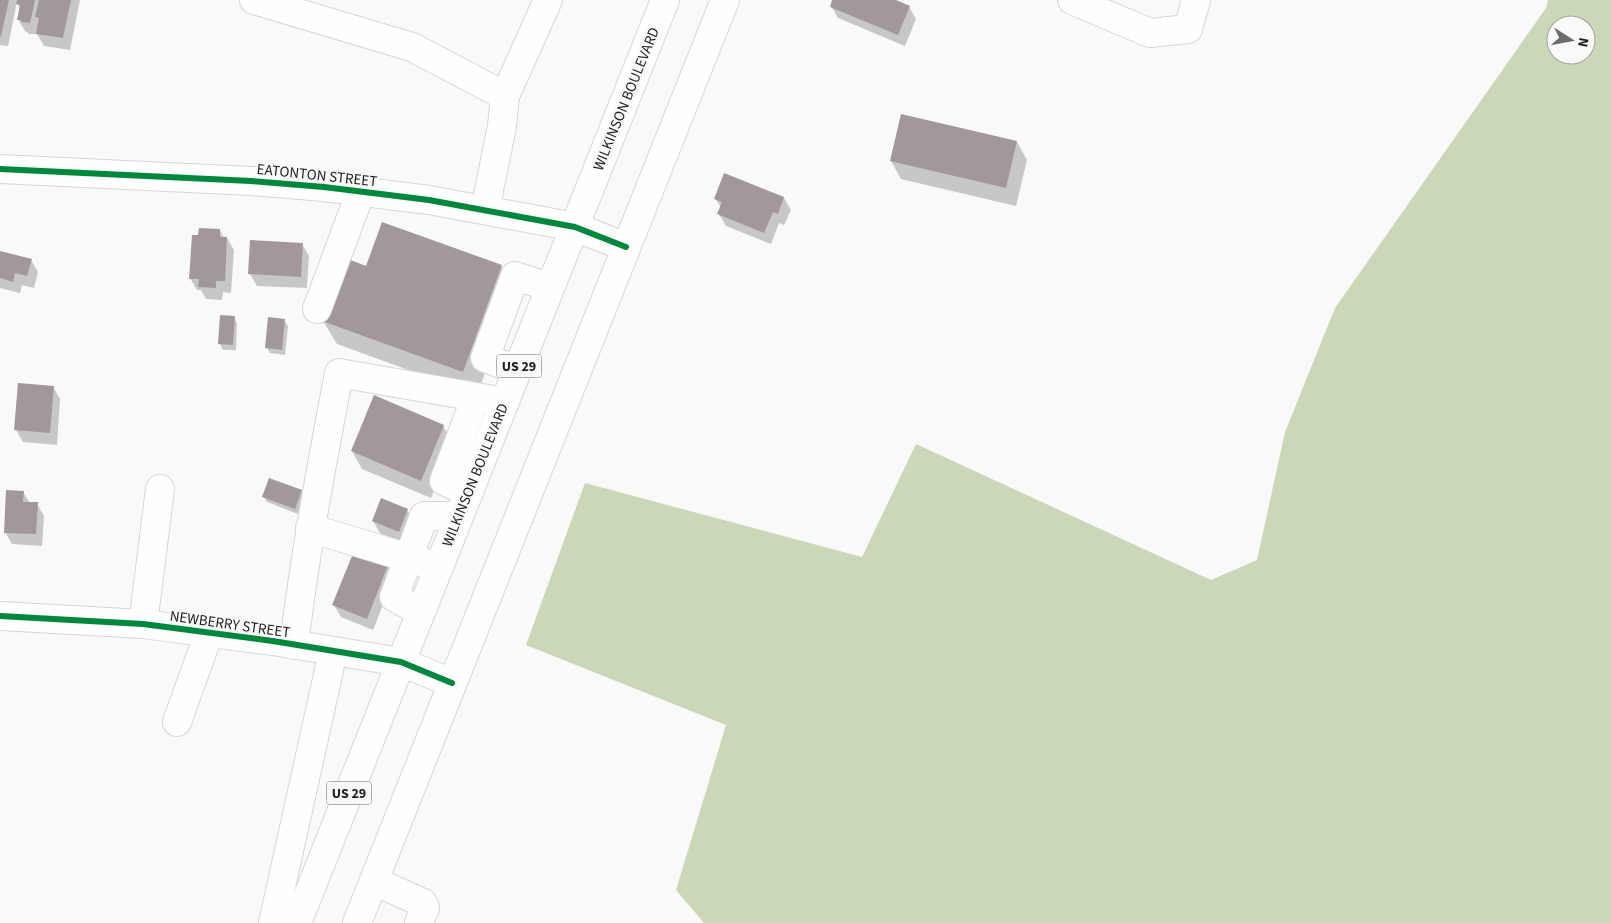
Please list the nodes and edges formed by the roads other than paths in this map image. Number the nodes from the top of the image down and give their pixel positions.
1 (254, 0) edge
2 (548, 0) edge
3 (665, 0) edge
4 (725, 0) edge
5 (1072, 0) edge
6 (1196, 0) edge
7 (505, 96) junction
8 (0, 169) edge
9 (361, 191) junction
10 (485, 210) junction
11 (575, 226) junction
12 (626, 247) junction
13 (550, 287) junction
14 (317, 309) dead end
15 (517, 370) junction
16 (476, 396) junction
17 (504, 402) junction
18 (160, 490) dead end
19 (464, 504) junction
20 (310, 528) junction
21 (409, 557) junction
22 (438, 568) junction
23 (421, 612) junction
24 (0, 616) edge
25 (143, 624) junction
26 (210, 633) junction
27 (294, 645) junction
28 (333, 652) junction
29 (401, 662) junction
30 (452, 683) junction
31 (177, 722) dead end
32 (374, 881) junction
33 (273, 923) edge
34 (297, 923) edge
35 (357, 923) edge
36 (420, 923) edge

1 - 7 main road
2 - 7 main road
3 - 11 main road, WILKINSON BOULEVARD / US 29
4 - 12 main road
5 - 6 main road
7 - 10 main road
8 - 9 main road, EATONTON STREET
9 - 10 main road, EATONTON STREET
9 - 14 main road
10 - 11 main road, EATONTON STREET
11 - 12 main road, EATONTON STREET
11 - 13 main road, WILKINSON BOULEVARD / US 29
12 - 30 main road
13 - 15 main road, WILKINSON BOULEVARD / US 29
13 - 15 main road
15 - 17 main road, WILKINSON BOULEVARD / US 29
16 - 17 main road
16 - 19 main road
16 - 20 main road
17 - 19 main road, WILKINSON BOULEVARD / US 29
18 - 25 main road
19 - 21 main road
19 - 22 main road, WILKINSON BOULEVARD / US 29
20 - 21 main road
20 - 27 main road
21 - 22 main road
21 - 23 main road
22 - 23 main road, WILKINSON BOULEVARD / US 29
23 - 29 main road, WILKINSON BOULEVARD / US 29
24 - 25 main road, NEWBERRY STREET
25 - 26 main road, NEWBERRY STREET
26 - 27 main road, NEWBERRY STREET
26 - 31 main road
27 - 28 main road, NEWBERRY STREET
28 - 29 main road, NEWBERRY STREET
28 - 33 main road
29 - 30 main road, NEWBERRY STREET
29 - 34 main road, WILKINSON BOULEVARD / US 29
30 - 32 main road
32 - 35 main road
32 - 36 main road

